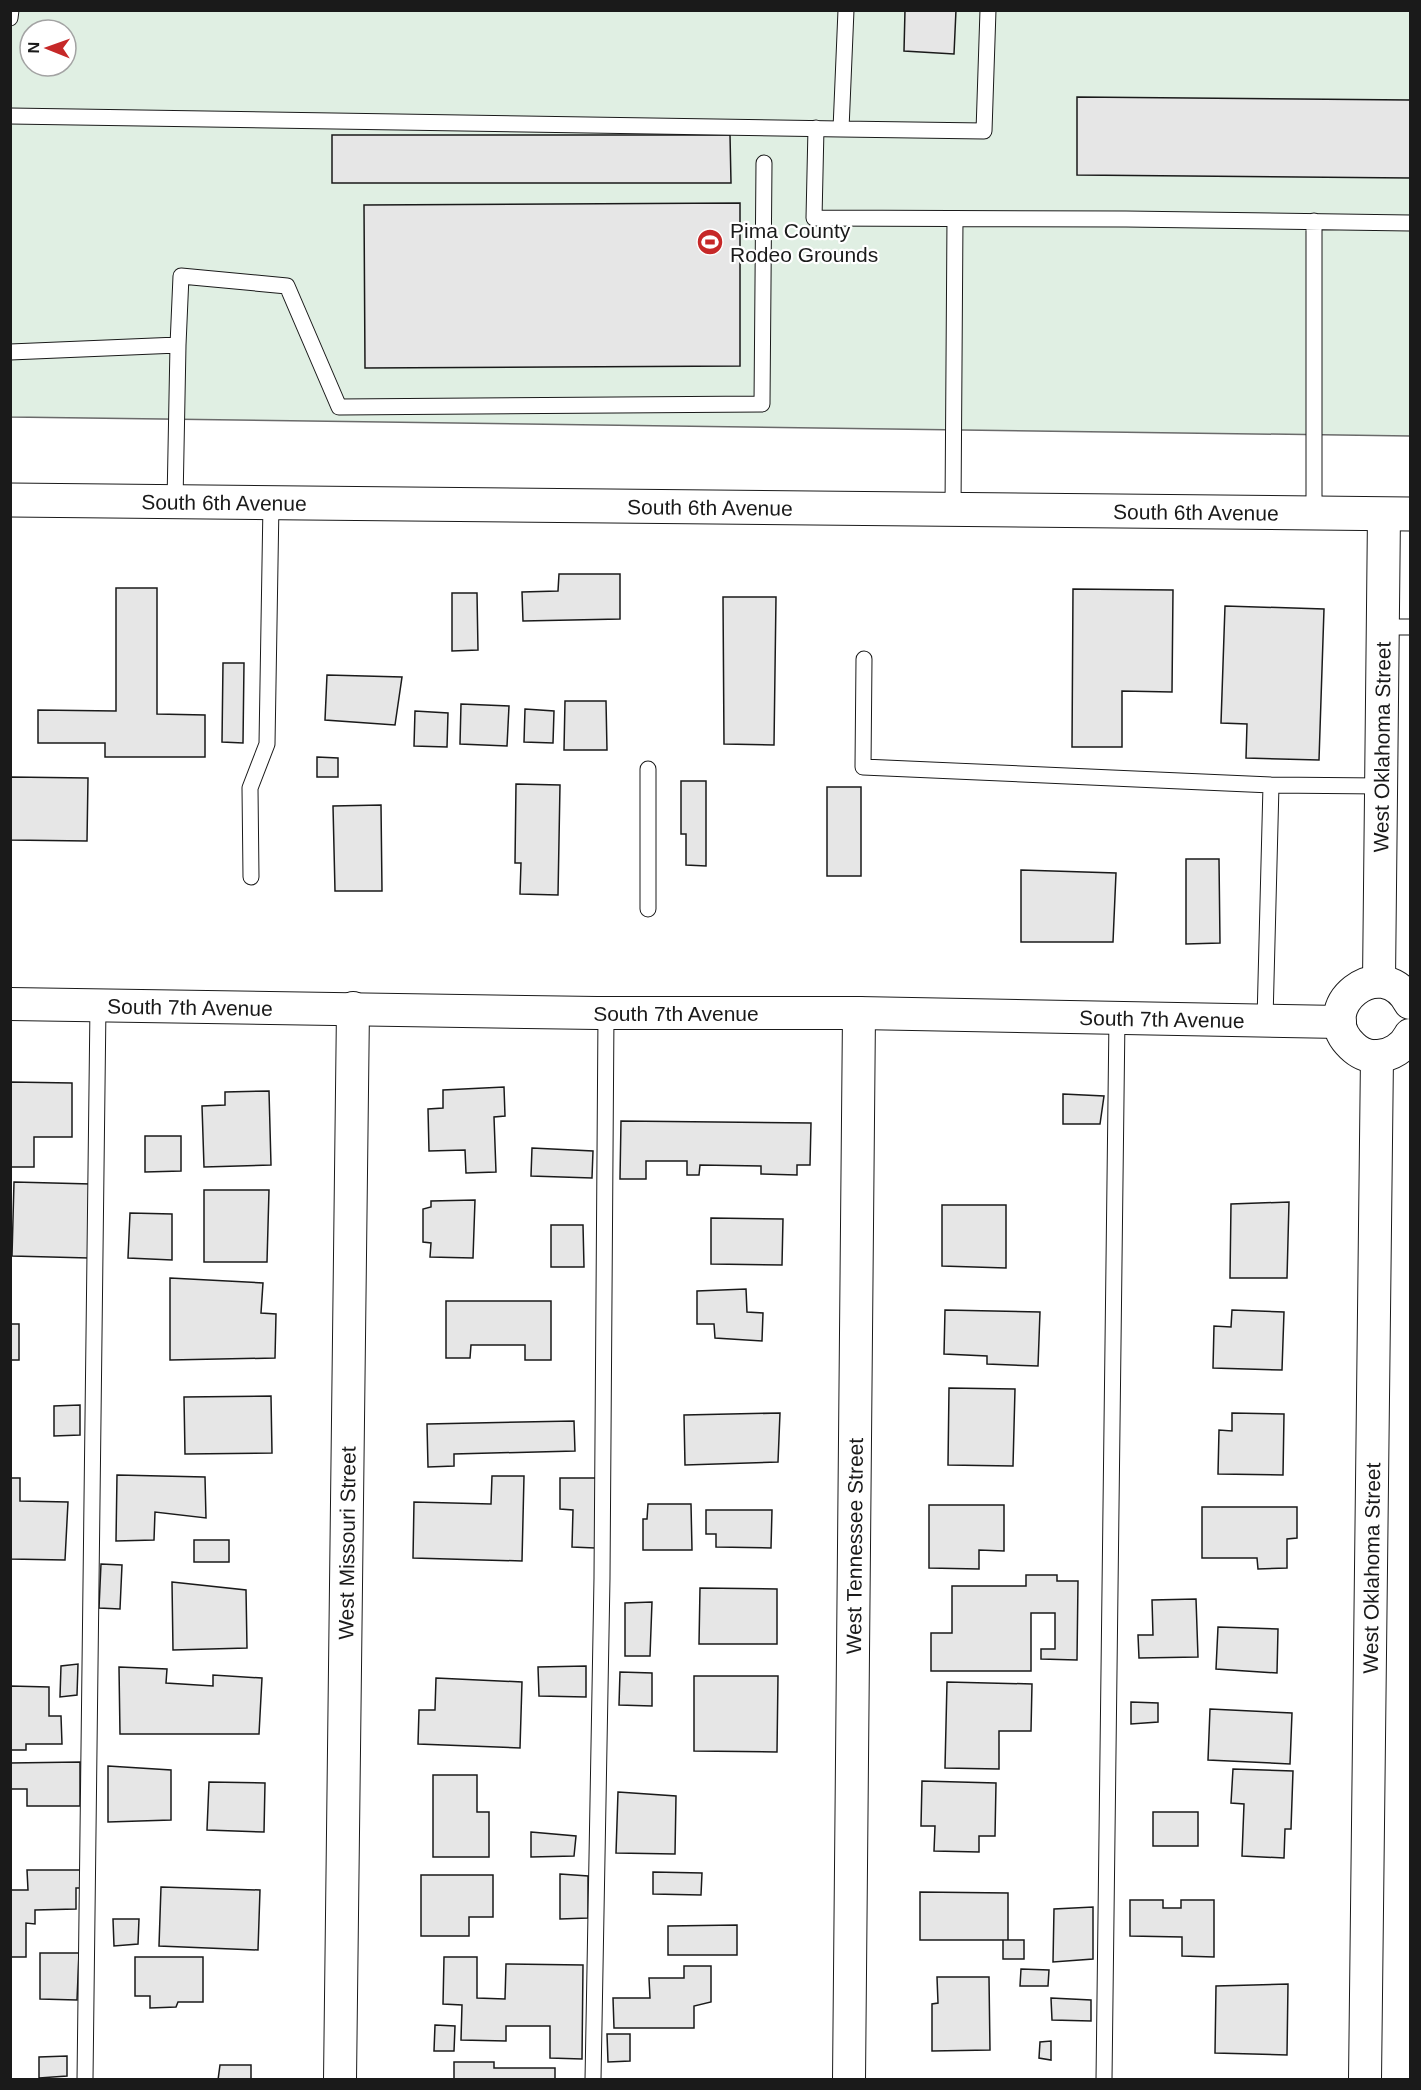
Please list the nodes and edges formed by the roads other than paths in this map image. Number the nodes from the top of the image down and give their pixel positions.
1 (11, 10) edge
2 (846, 10) edge
3 (988, 10) edge
4 (10, 18) edge
5 (10, 116) edge
6 (816, 128) junction
7 (841, 129) junction
8 (764, 163) dead end
9 (955, 219) junction
10 (1314, 221) junction
11 (1410, 223) edge
12 (178, 345) junction
13 (10, 352) edge
14 (10, 500) edge
15 (175, 502) junction
16 (271, 502) junction
17 (953, 510) junction
18 (1314, 513) junction
19 (1397, 514) edge
20 (1397, 627) edge
21 (864, 659) dead end
22 (648, 769) dead end
23 (1271, 785) junction
24 (1381, 786) junction
25 (251, 877) dead end
26 (648, 909) dead end
27 (1379, 981) junction
28 (1410, 1003) edge
29 (10, 1004) edge
30 (98, 1005) junction
31 (353, 1008) junction
32 (606, 1013) junction
33 (859, 1013) junction
34 (1117, 1017) junction
35 (1265, 1020) junction
36 (1340, 1022) junction
37 (1410, 1035) edge
38 (1377, 1056) junction
39 (85, 2079) edge
40 (340, 2079) edge
41 (593, 2079) edge
42 (849, 2079) edge
43 (1104, 2079) edge
44 (1365, 2079) edge

1 - 4 lane
2 - 7 lane
3 - 7 lane
5 - 6 lane
6 - 7 lane
6 - 9 lane
8 - 12 lane
9 - 10 lane
9 - 17 lane
10 - 11 lane
10 - 18 lane
12 - 13 lane
12 - 15 lane
14 - 15 main road, South 6th Avenue
15 - 16 main road, South 6th Avenue
16 - 17 main road, South 6th Avenue
16 - 25 lane
17 - 18 main road, South 6th Avenue
18 - 19 main road, South 6th Avenue
19 - 20 street, West Oklahoma Street
20 - 24 street, West Oklahoma Street
21 - 23 lane
22 - 26 lane
23 - 24 lane
23 - 35 lane
24 - 27 street, West Oklahoma Street
27 - 28 street
27 - 36 street
29 - 30 street, South 7th Avenue
30 - 31 street, South 7th Avenue
30 - 39 lane
31 - 32 street, South 7th Avenue
31 - 40 street, West Missouri Street
32 - 33 street, South 7th Avenue
32 - 41 lane
33 - 34 street, South 7th Avenue
33 - 42 street, West Tennessee Street
34 - 35 street, South 7th Avenue
34 - 43 lane
35 - 36 street, South 7th Avenue
36 - 38 street
37 - 38 street
38 - 44 street, West Oklahoma Street

